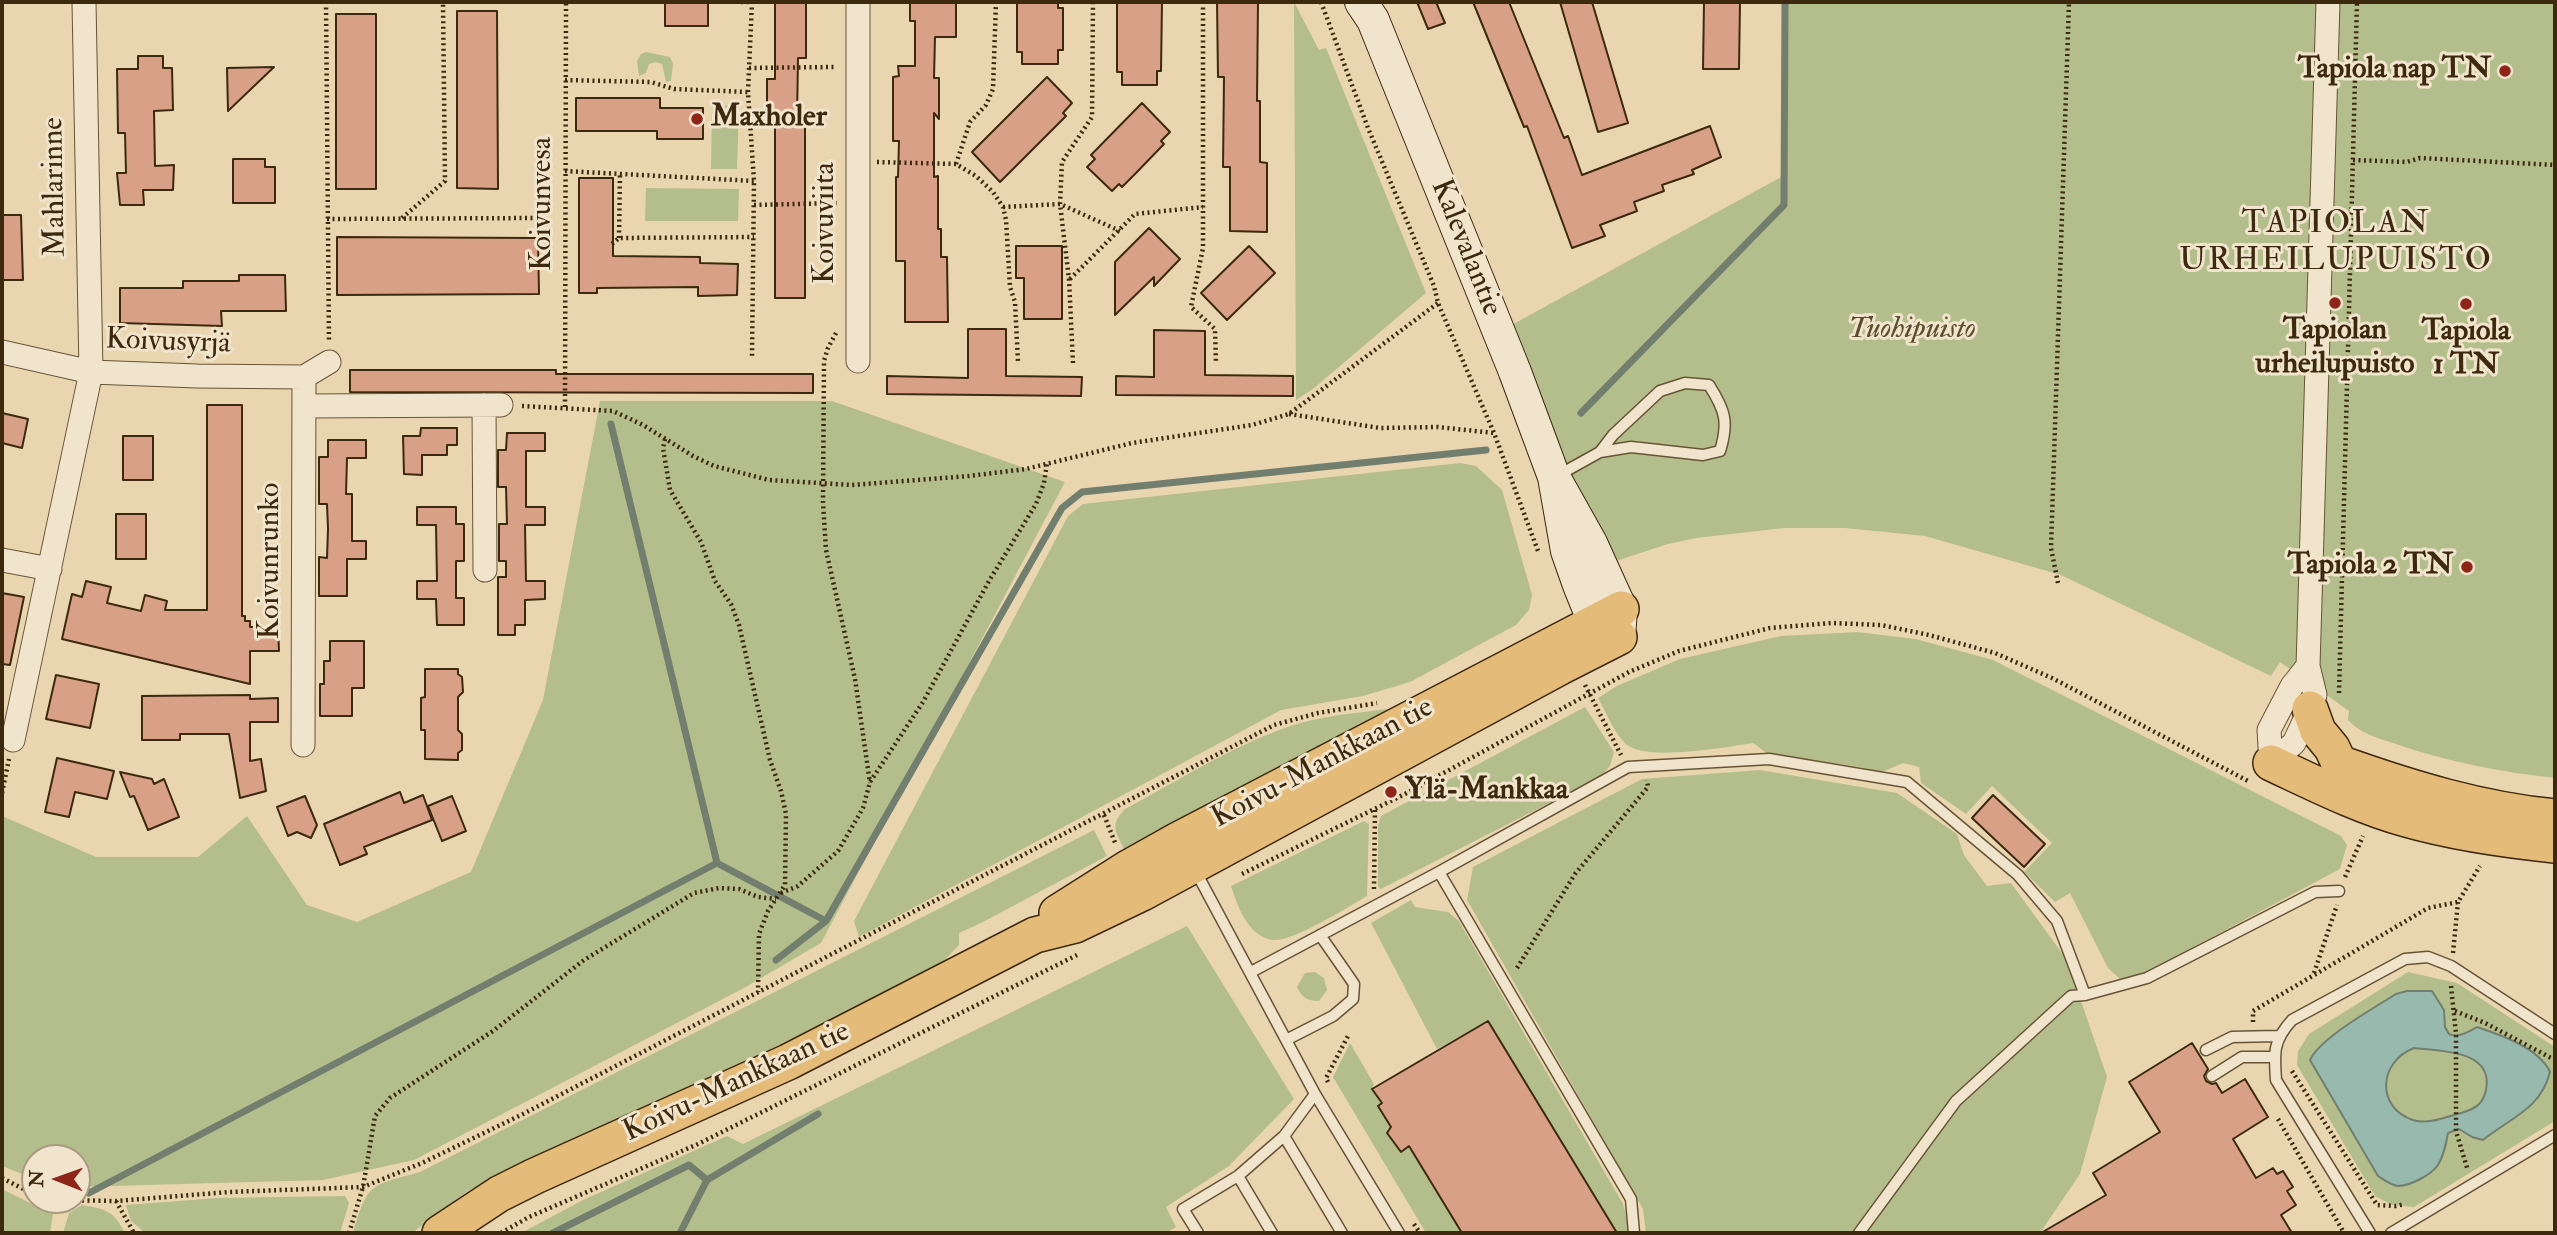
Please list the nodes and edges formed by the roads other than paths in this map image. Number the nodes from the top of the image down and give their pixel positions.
1 (84, 2) edge
2 (859, 2) edge
3 (2328, 2) edge
4 (1369, 8) edge
5 (2, 352) edge
6 (858, 361) dead end
7 (329, 362) road end
8 (91, 372) junction
9 (304, 377) junction
10 (304, 406) junction
11 (1600, 452) junction
12 (1554, 477) junction
13 (2, 560) edge
14 (50, 569) junction
15 (485, 570) dead end
16 (1611, 623) joint
17 (2308, 666) junction
18 (2324, 706) junction
19 (13, 740) road end
20 (303, 745) dead end
21 (2263, 774) junction
22 (2555, 817) edge
23 (2555, 845) edge
24 (1190, 861) junction
25 (1439, 872) junction
26 (2339, 891) dead end
27 (1320, 935) junction
28 (1251, 972) junction
29 (2085, 995) junction
30 (2555, 1034) edge
31 (2278, 1036) junction
32 (1286, 1040) junction
33 (2206, 1050) dead end
34 (2274, 1057) junction
35 (2212, 1076) dead end
36 (1315, 1094) junction
37 (2555, 1135) edge
38 (1283, 1136) junction
39 (1238, 1176) junction
40 (440, 1233) edge
41 (1198, 1233) edge
42 (1272, 1233) edge
43 (1342, 1233) edge
44 (1399, 1233) edge
45 (1634, 1233) edge
46 (1859, 1233) edge
47 (2370, 1233) edge
48 (2391, 1233) edge

1 - 8 street, Mahlarinne
2 - 6 street, Koivuviita
3 - 17 street
4 - 12 main road, Kalevalantie
5 - 8 street, Koivusyrjä
7 - 9 street
8 - 9 street, Koivusyrjä
8 - 14 street, Mahlarinne
9 - 10 street, Koivunrunko
10 - 15 street
10 - 20 street, Koivunrunko
11 - 11 lane
11 - 12 lane
12 - 16 main road, Kalevalantie
13 - 14 street
14 - 19 street, Mahlarinne
16 - 24 main road, Koivu-Mankkaan tie
17 - 18 street
17 - 21 street
18 - 21 street
18 - 22 main road
21 - 23 main road
24 - 28 lane
24 - 40 main road, Koivu-Mankkaan tie
25 - 27 lane
25 - 29 lane
25 - 45 lane
26 - 29 lane
27 - 28 lane
27 - 32 lane
28 - 32 lane
29 - 46 lane
30 - 31 lane
31 - 33 lane
31 - 34 lane
32 - 36 lane
34 - 35 lane
34 - 47 lane
36 - 38 lane
36 - 44 lane
37 - 48 lane
38 - 39 lane
38 - 43 lane
39 - 41 lane
39 - 42 lane

